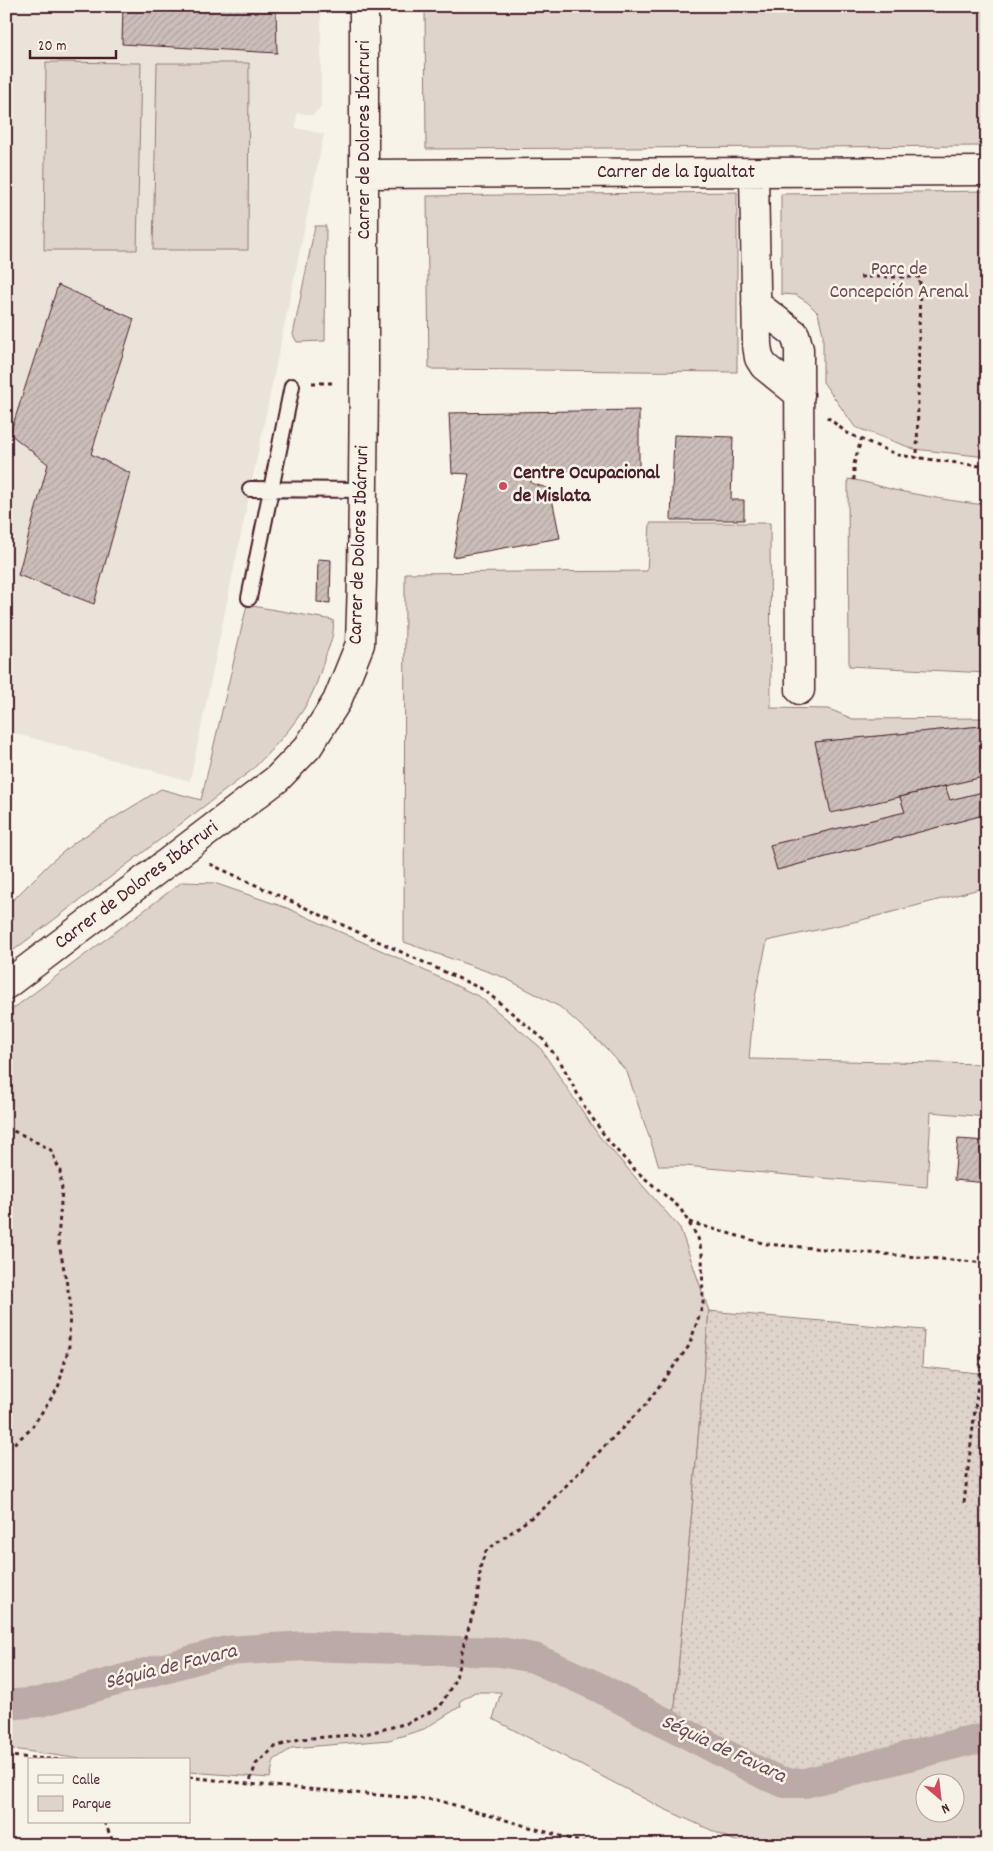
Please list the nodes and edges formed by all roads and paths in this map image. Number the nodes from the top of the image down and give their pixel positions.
1 (364, 6) edge
2 (987, 171) edge
3 (754, 173) junction
4 (365, 174) junction
5 (860, 277) dead end
6 (756, 304) junction
7 (292, 386) dead end
8 (800, 395) junction
9 (861, 440) junction
10 (917, 458) junction
11 (987, 467) edge
12 (854, 480) dead end
13 (250, 490) dead end
14 (272, 490) junction
15 (363, 490) junction
16 (250, 598) dead end
17 (800, 690) dead end
18 (182, 851) junction
19 (6, 985) edge
20 (6, 1128) edge
21 (688, 1222) junction
22 (987, 1263) edge
23 (987, 1308) edge
24 (6, 1450) edge
25 (964, 1503) dead end
26 (6, 1756) edge
27 (34, 1758) edge
28 (190, 1776) edge
29 (249, 1784) junction
30 (105, 1824) edge
31 (114, 1845) edge
32 (591, 1845) edge

1 - 4 street, Carrer de Dolores Ibárruri
2 - 3 street, Carrer de la Igualtat
3 - 4 street, Carrer de la Igualtat
3 - 6 street
4 - 15 street, Carrer de Dolores Ibárruri
5 - 10 path
6 - 8 street
6 - 8 street
7 - 14 lane
8 - 9 path
8 - 17 street
9 - 10 path
9 - 12 path
10 - 11 path
13 - 14 lane
14 - 15 lane
14 - 16 lane
15 - 18 street, Carrer de Dolores Ibárruri
18 - 19 street, Carrer de Dolores Ibárruri
18 - 21 path
20 - 24 path
21 - 22 path
21 - 29 path
23 - 25 path
26 - 27 path
28 - 29 path
29 - 32 path
30 - 31 path

